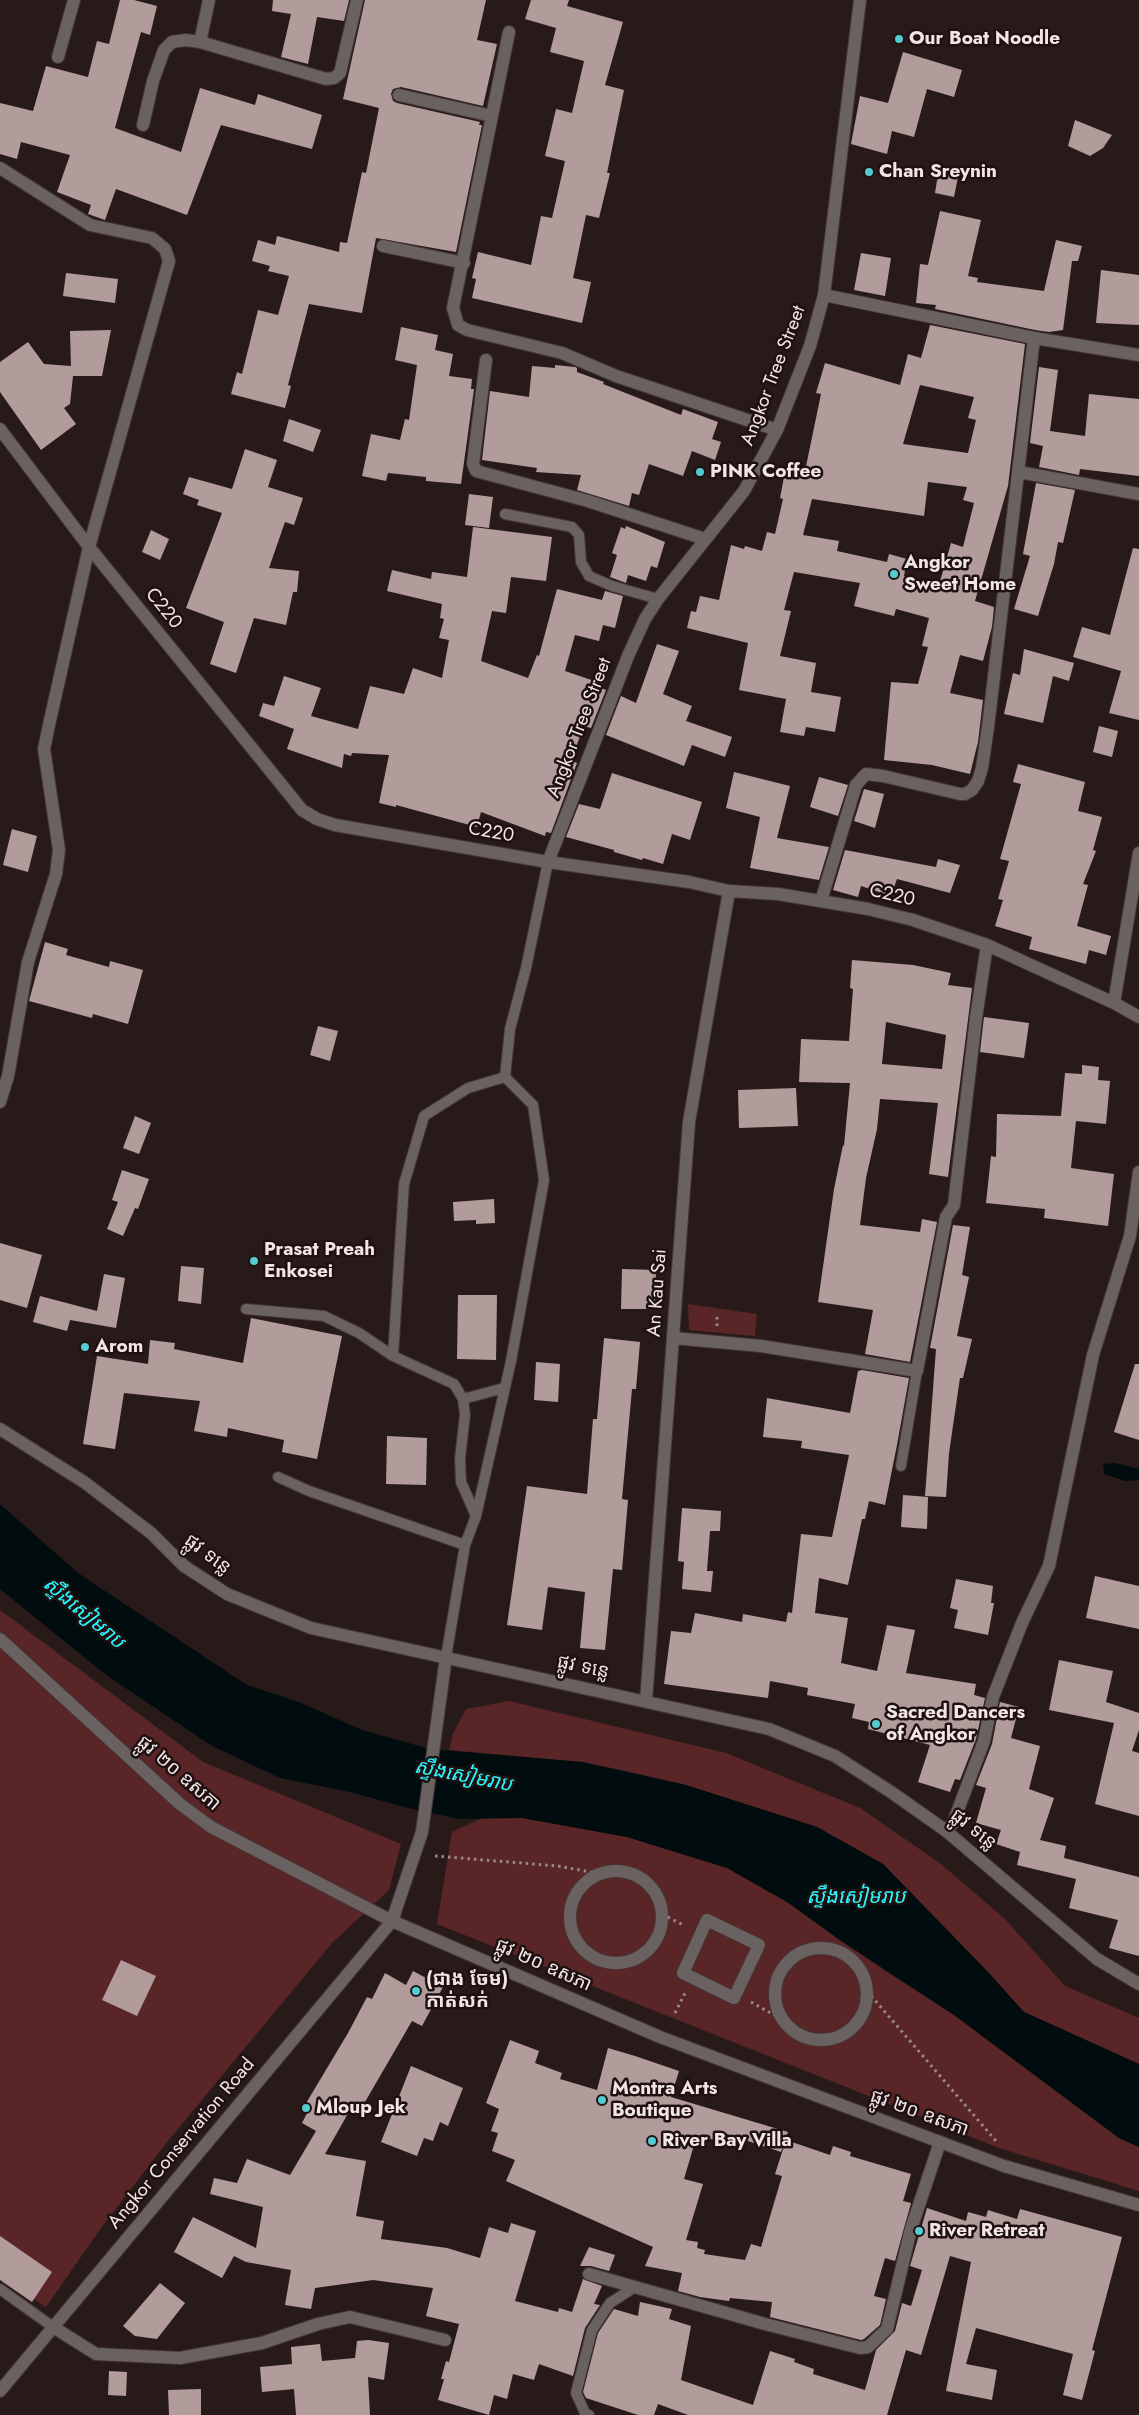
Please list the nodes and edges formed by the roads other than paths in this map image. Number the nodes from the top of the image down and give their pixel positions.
1 (74, 0) edge
2 (209, 0) edge
3 (357, 0) edge
4 (860, 0) edge
5 (509, 32) dead end
6 (200, 42) junction
7 (58, 57) dead end
8 (399, 95) dead end
9 (492, 116) junction
10 (143, 125) dead end
11 (0, 168) edge
12 (383, 246) dead end
13 (464, 263) junction
14 (824, 295) junction
15 (1034, 338) junction
16 (1139, 355) edge
17 (486, 360) dead end
18 (0, 429) edge
19 (777, 430) junction
20 (1019, 472) junction
21 (1139, 494) edge
22 (505, 514) dead end
23 (705, 539) junction
24 (88, 547) junction
25 (658, 599) junction
26 (1139, 853) edge
27 (548, 862) junction
28 (729, 891) junction
29 (821, 901) junction
30 (987, 945) junction
31 (1114, 1003) junction
32 (1139, 1017) edge
33 (505, 1077) junction
34 (0, 1102) edge
35 (1139, 1172) edge
36 (246, 1309) dead end
37 (673, 1338) junction
38 (393, 1356) junction
39 (917, 1371) junction
40 (504, 1388) junction
41 (463, 1399) junction
42 (0, 1429) edge
43 (901, 1466) dead end
44 (278, 1477) dead end
45 (476, 1516) junction
46 (465, 1545) junction
47 (0, 1638) edge
48 (446, 1658) junction
49 (646, 1701) junction
50 (945, 1830) junction
51 (601, 1874) joint
52 (392, 1921) junction
53 (1139, 1984) edge
54 (736, 1994) joint
55 (783, 2020) joint
56 (940, 2142) junction
57 (1139, 2205) edge
58 (589, 2274) dead end
59 (635, 2287) junction
60 (0, 2290) edge
61 (53, 2327) junction
62 (445, 2340) dead end
63 (0, 2391) edge
64 (589, 2415) edge

1 - 7 street
2 - 6 street
3 - 6 street
4 - 14 street, Angkor Tree Street
5 - 9 street
6 - 10 street
8 - 9 street
9 - 13 street
11 - 24 street
12 - 13 street
13 - 19 street
14 - 15 street
14 - 19 street, Angkor Tree Street
15 - 16 street
15 - 20 street
17 - 23 street
18 - 24 street, C220
19 - 23 street, Angkor Tree Street
20 - 21 street
20 - 29 street
22 - 25 lane
23 - 25 street, Angkor Tree Street
24 - 27 street, C220
24 - 34 street
25 - 27 street, Angkor Tree Street
26 - 31 street
27 - 28 street, C220
27 - 33 lane
28 - 29 street, C220
28 - 37 street, An Kau Sai
29 - 30 street, C220
30 - 31 street, C220
30 - 39 street
31 - 32 street, C220
33 - 38 lane
33 - 40 lane
35 - 50 street
36 - 38 lane
37 - 39 street
37 - 49 street, An Kau Sai
38 - 41 lane
39 - 43 lane
40 - 41 lane
40 - 45 lane
41 - 45 lane
42 - 48 street, ផ្លូវ ទន្លេ
44 - 46 lane
45 - 46 lane
46 - 48 lane
47 - 52 street, ផ្លូវ ២០ ឧសភា
48 - 49 street, ផ្លូវ ទន្លេ
48 - 52 street
49 - 50 street, ផ្លូវ ទន្លេ
50 - 53 street, ផ្លូវ ទន្លេ
51 - 51 street
52 - 56 street, ផ្លូវ ២០ ឧសភា
52 - 61 street, Angkor Conservation Road
54 - 54 street
55 - 55 street
56 - 57 street, ផ្លូវ ២០ ឧសភា
56 - 59 street
58 - 59 street
59 - 64 lane
60 - 61 lane
61 - 62 street
61 - 63 street, Angkor Conservation Road

